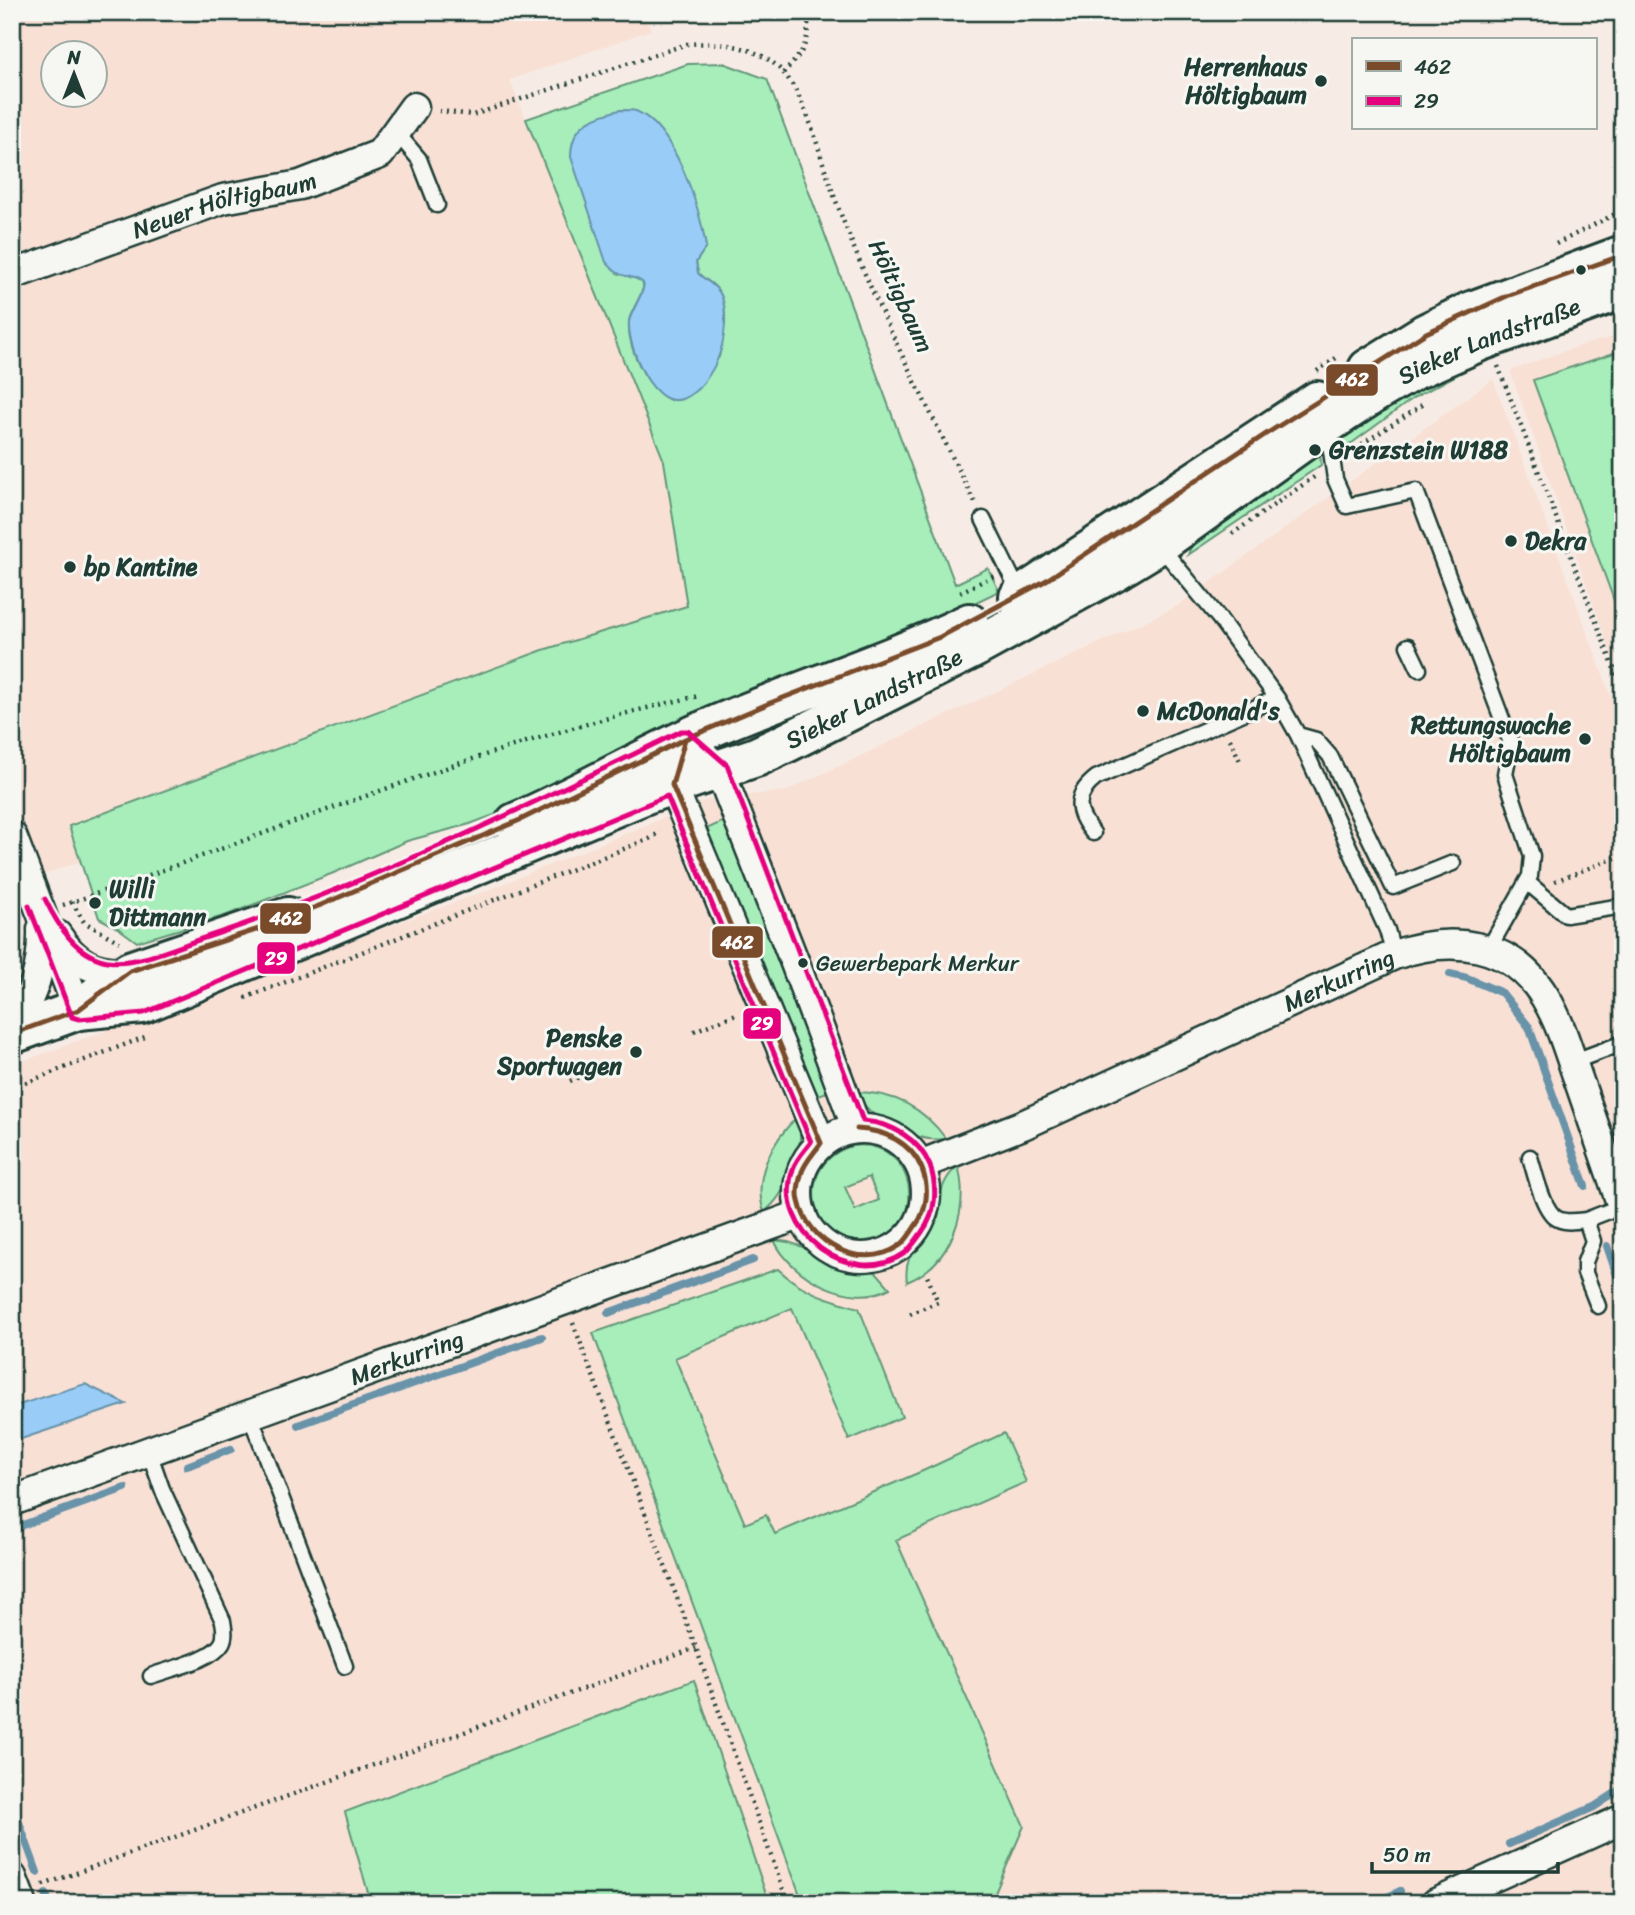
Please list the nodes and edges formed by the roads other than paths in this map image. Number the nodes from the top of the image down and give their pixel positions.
1 (414, 107) road end
2 (396, 132) junction
3 (438, 205) dead end
4 (1623, 256) edge
5 (12, 275) edge
6 (1623, 289) edge
7 (1327, 424) junction
8 (983, 519) road end
9 (1150, 530) junction
10 (1021, 596) junction
11 (1408, 646) dead end
12 (1419, 669) dead end
13 (1277, 698) junction
14 (1298, 735) junction
15 (685, 739) junction
16 (719, 769) junction
17 (672, 785) junction
18 (1093, 833) dead end
19 (12, 836) edge
20 (1453, 863) dead end
21 (1527, 882) junction
22 (1623, 906) edge
23 (41, 912) junction
24 (1488, 950) junction
25 (1394, 955) junction
26 (126, 958) junction
27 (78, 1010) junction
28 (12, 1032) edge
29 (1623, 1042) edge
30 (1572, 1062) junction
31 (857, 1129) junction
32 (821, 1143) junction
33 (1530, 1157) dead end
34 (920, 1165) junction
35 (1622, 1208) edge
36 (802, 1214) junction
37 (1586, 1220) junction
38 (1598, 1306) dead end
39 (250, 1415) junction
40 (149, 1452) junction
41 (12, 1500) edge
42 (345, 1666) dead end
43 (150, 1676) dead end
44 (1623, 1819) edge
45 (12, 1877) edge
46 (31, 1894) edge
47 (1436, 1903) edge

1 - 2 street, Neuer Höltigbaum
2 - 3 lane
2 - 5 street, Neuer Höltigbaum
4 - 9 main road, Sieker Landstraße
6 - 7 main road, Sieker Landstraße
7 - 9 main road, Sieker Landstraße
7 - 21 lane
8 - 10 lane
9 - 10 main road, Sieker Landstraße
9 - 13 lane
9 - 16 main road, Sieker Landstraße
10 - 15 main road, Sieker Landstraße
11 - 12 lane
13 - 14 lane
13 - 18 lane
14 - 20 lane
14 - 25 lane
15 - 16 street
15 - 17 street
15 - 26 main road, Sieker Landstraße
16 - 17 main road, Sieker Landstraße
16 - 31 street
17 - 27 main road, Sieker Landstraße
17 - 32 street
19 - 23 street
21 - 22 lane
21 - 24 lane
23 - 26 street
23 - 27 street
23 - 28 street
24 - 25 street, Merkurring
24 - 30 street, Merkurring
25 - 34 street, Merkurring
26 - 27 main road, Sieker Landstraße
27 - 28 main road, Sieker Landstraße
29 - 30 lane
30 - 35 street, Merkurring
31 - 32 street
31 - 34 street
32 - 36 street
33 - 37 lane
34 - 36 street
35 - 37 lane
36 - 39 street, Merkurring
37 - 38 lane
39 - 40 street, Merkurring
39 - 42 lane
40 - 41 street, Merkurring
40 - 43 lane
44 - 47 street
45 - 46 street

